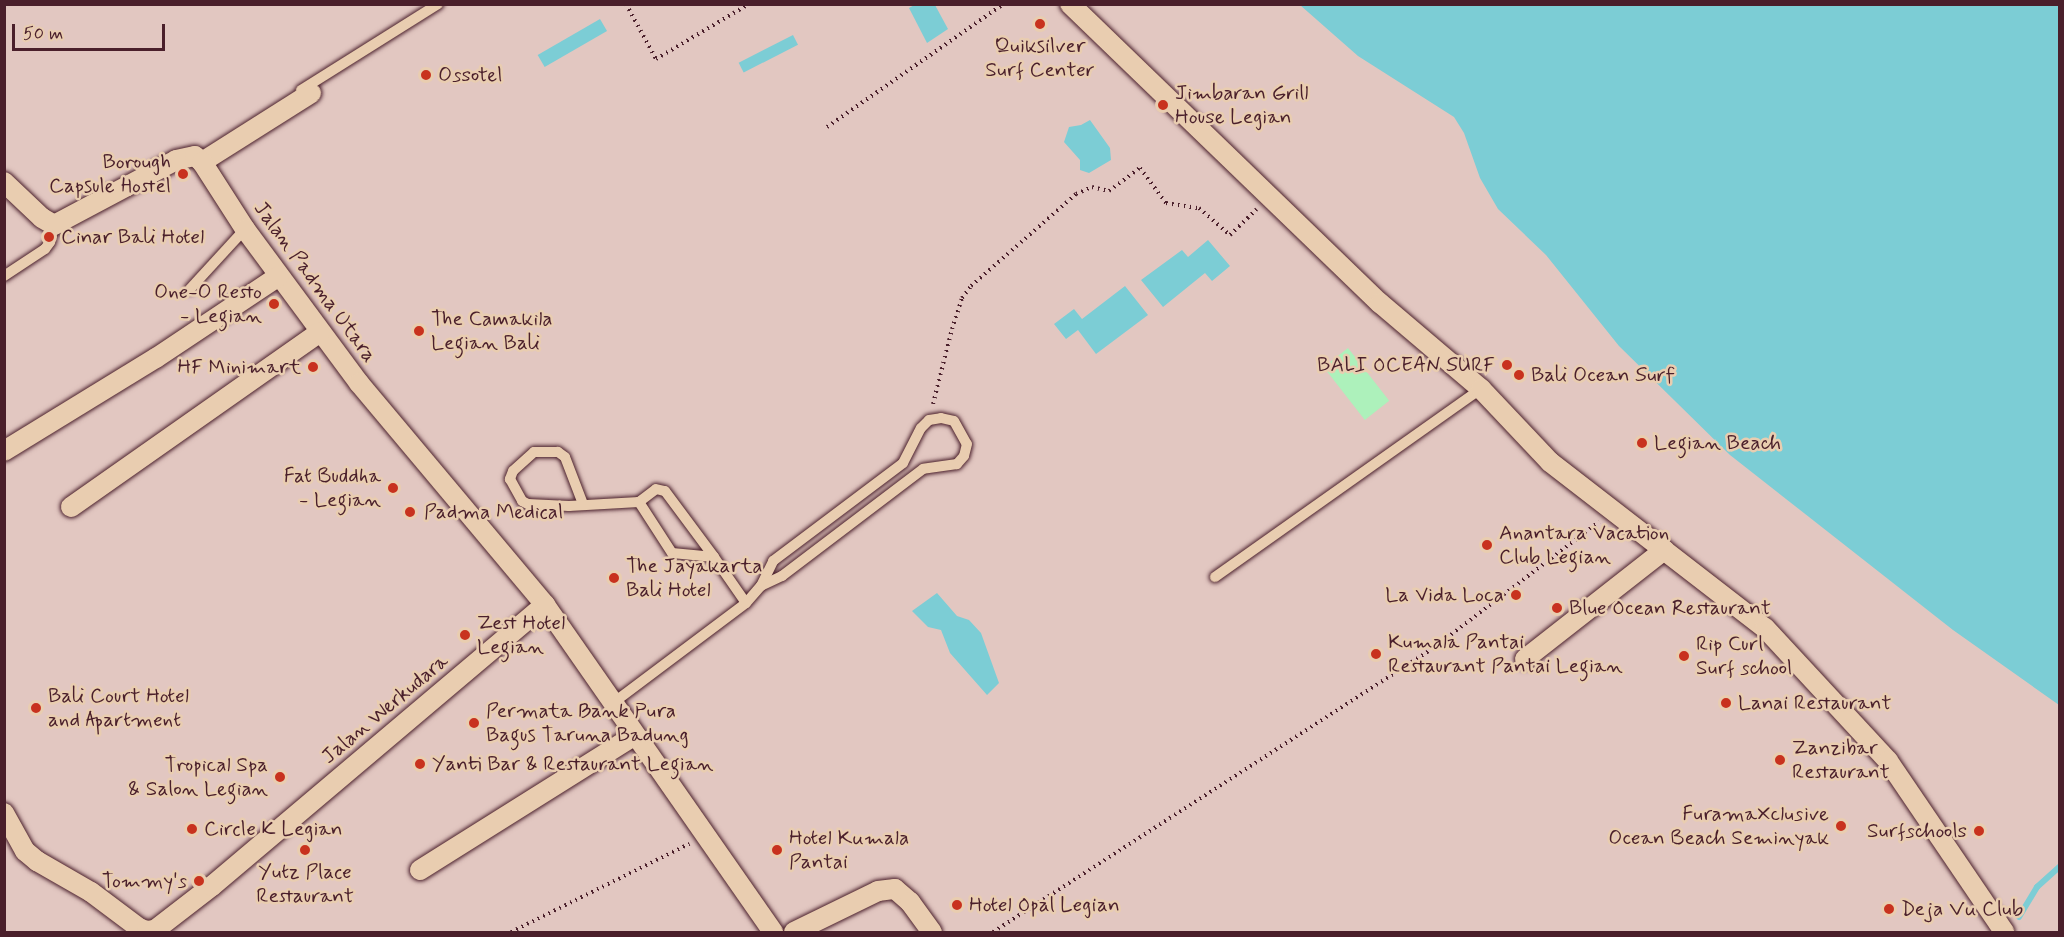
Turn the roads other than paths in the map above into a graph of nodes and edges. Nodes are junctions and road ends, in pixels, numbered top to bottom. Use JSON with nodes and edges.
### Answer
{"nodes":[{"id":1,"x":438,"y":4,"type":"edge"},
{"id":2,"x":1070,"y":4,"type":"edge"},
{"id":3,"x":311,"y":93,"type":"dead end"},
{"id":4,"x":198,"y":159,"type":"junction"},
{"id":5,"x":4,"y":182,"type":"edge"},
{"id":6,"x":54,"y":225,"type":"junction"},
{"id":7,"x":245,"y":229,"type":"junction"},
{"id":8,"x":4,"y":276,"type":"edge"},
{"id":9,"x":279,"y":276,"type":"junction"},
{"id":10,"x":190,"y":289,"type":"dead end"},
{"id":11,"x":320,"y":332,"type":"junction"},
{"id":12,"x":1481,"y":389,"type":"junction"},
{"id":13,"x":4,"y":451,"type":"edge"},
{"id":14,"x":639,"y":502,"type":"junction"},
{"id":15,"x":583,"y":504,"type":"junction"},
{"id":16,"x":71,"y":507,"type":"dead end"},
{"id":17,"x":1664,"y":550,"type":"junction"},
{"id":18,"x":714,"y":557,"type":"junction"},
{"id":19,"x":1215,"y":577,"type":"dead end"},
{"id":20,"x":761,"y":586,"type":"junction"},
{"id":21,"x":746,"y":603,"type":"junction"},
{"id":22,"x":545,"y":605,"type":"junction"},
{"id":23,"x":1526,"y":659,"type":"dead end"},
{"id":24,"x":613,"y":703,"type":"junction"},
{"id":25,"x":635,"y":735,"type":"junction"},
{"id":26,"x":4,"y":813,"type":"edge"},
{"id":27,"x":420,"y":870,"type":"dead end"},
{"id":28,"x":139,"y":930,"type":"edge"},
{"id":29,"x":773,"y":933,"type":"edge"},
{"id":30,"x":794,"y":933,"type":"edge"},
{"id":31,"x":932,"y":933,"type":"edge"},
{"id":32,"x":2004,"y":933,"type":"edge"}],
"edges":[{"from":1,"to":4,"type":"lane"},
{"from":2,"to":12,"type":"street"},
{"from":3,"to":4,"type":"street"},
{"from":4,"to":6,"type":"street"},
{"from":4,"to":7,"type":"street","name":"Jalan Padma Utara"},
{"from":5,"to":6,"type":"street"},
{"from":6,"to":8,"type":"lane"},
{"from":7,"to":9,"type":"street","name":"Jalan Padma Utara"},
{"from":7,"to":10,"type":"lane"},
{"from":9,"to":11,"type":"street","name":"Jalan Padma Utara"},
{"from":9,"to":13,"type":"street"},
{"from":11,"to":16,"type":"street"},
{"from":11,"to":22,"type":"street","name":"Jalan Padma Utara"},
{"from":12,"to":17,"type":"street"},
{"from":12,"to":19,"type":"lane"},
{"from":14,"to":15,"type":"lane"},
{"from":14,"to":18,"type":"lane"},
{"from":14,"to":18,"type":"lane"},
{"from":15,"to":15,"type":"lane"},
{"from":17,"to":23,"type":"street"},
{"from":17,"to":32,"type":"street"},
{"from":18,"to":21,"type":"lane"},
{"from":20,"to":20,"type":"lane"},
{"from":20,"to":21,"type":"lane"},
{"from":21,"to":24,"type":"lane"},
{"from":22,"to":24,"type":"street"},
{"from":22,"to":28,"type":"street","name":"Jalan Werkudara"},
{"from":24,"to":25,"type":"street"},
{"from":25,"to":27,"type":"street"},
{"from":25,"to":29,"type":"street"},
{"from":26,"to":28,"type":"street","name":"Jalan Werkudara"},
{"from":30,"to":31,"type":"street"}]}
